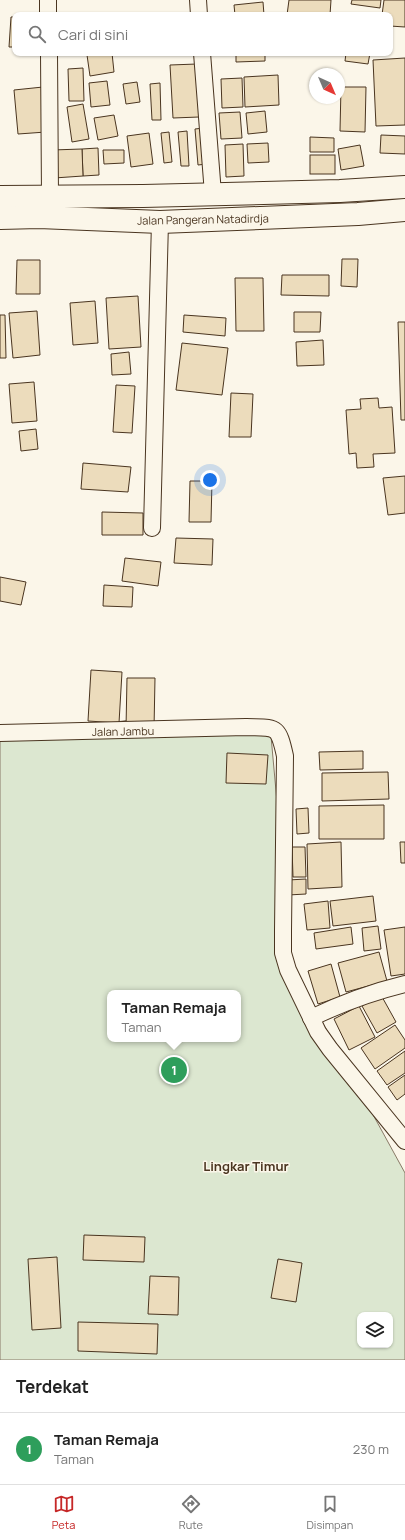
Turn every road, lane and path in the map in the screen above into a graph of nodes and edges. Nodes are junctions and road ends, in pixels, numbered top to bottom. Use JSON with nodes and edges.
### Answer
{"nodes":[{"id":1,"x":48,"y":0,"type":"edge"},
{"id":2,"x":198,"y":0,"type":"edge"},
{"id":3,"x":48,"y":12,"type":"edge"},
{"id":4,"x":199,"y":12,"type":"edge"},
{"id":5,"x":49,"y":56,"type":"edge"},
{"id":6,"x":202,"y":56,"type":"edge"},
{"id":7,"x":405,"y":187,"type":"edge"},
{"id":8,"x":213,"y":194,"type":"junction"},
{"id":9,"x":0,"y":197,"type":"edge"},
{"id":10,"x":50,"y":197,"type":"junction"},
{"id":11,"x":405,"y":210,"type":"edge"},
{"id":12,"x":0,"y":218,"type":"edge"},
{"id":13,"x":214,"y":220,"type":"junction"},
{"id":14,"x":160,"y":222,"type":"junction"},
{"id":15,"x":152,"y":528,"type":"dead end"},
{"id":16,"x":0,"y":733,"type":"edge"},
{"id":17,"x":405,"y":984,"type":"edge"},
{"id":18,"x":310,"y":1018,"type":"junction"},
{"id":19,"x":405,"y":1141,"type":"edge"}],
"edges":[{"from":1,"to":3,"type":"street"},
{"from":2,"to":4,"type":"street"},
{"from":5,"to":10,"type":"street"},
{"from":6,"to":8,"type":"street"},
{"from":7,"to":8,"type":"main road"},
{"from":8,"to":10,"type":"main road"},
{"from":8,"to":13,"type":"main road"},
{"from":9,"to":10,"type":"main road"},
{"from":11,"to":13,"type":"main road","name":"Jalan Pangeran Natadirdja"},
{"from":12,"to":14,"type":"main road","name":"Jalan Pangeran Natadirdja"},
{"from":13,"to":14,"type":"main road","name":"Jalan Pangeran Natadirdja"},
{"from":14,"to":15,"type":"street"},
{"from":16,"to":18,"type":"street","name":"Jalan Jambu"},
{"from":17,"to":18,"type":"street"},
{"from":18,"to":19,"type":"street","name":"Jalan Jambu"}]}
